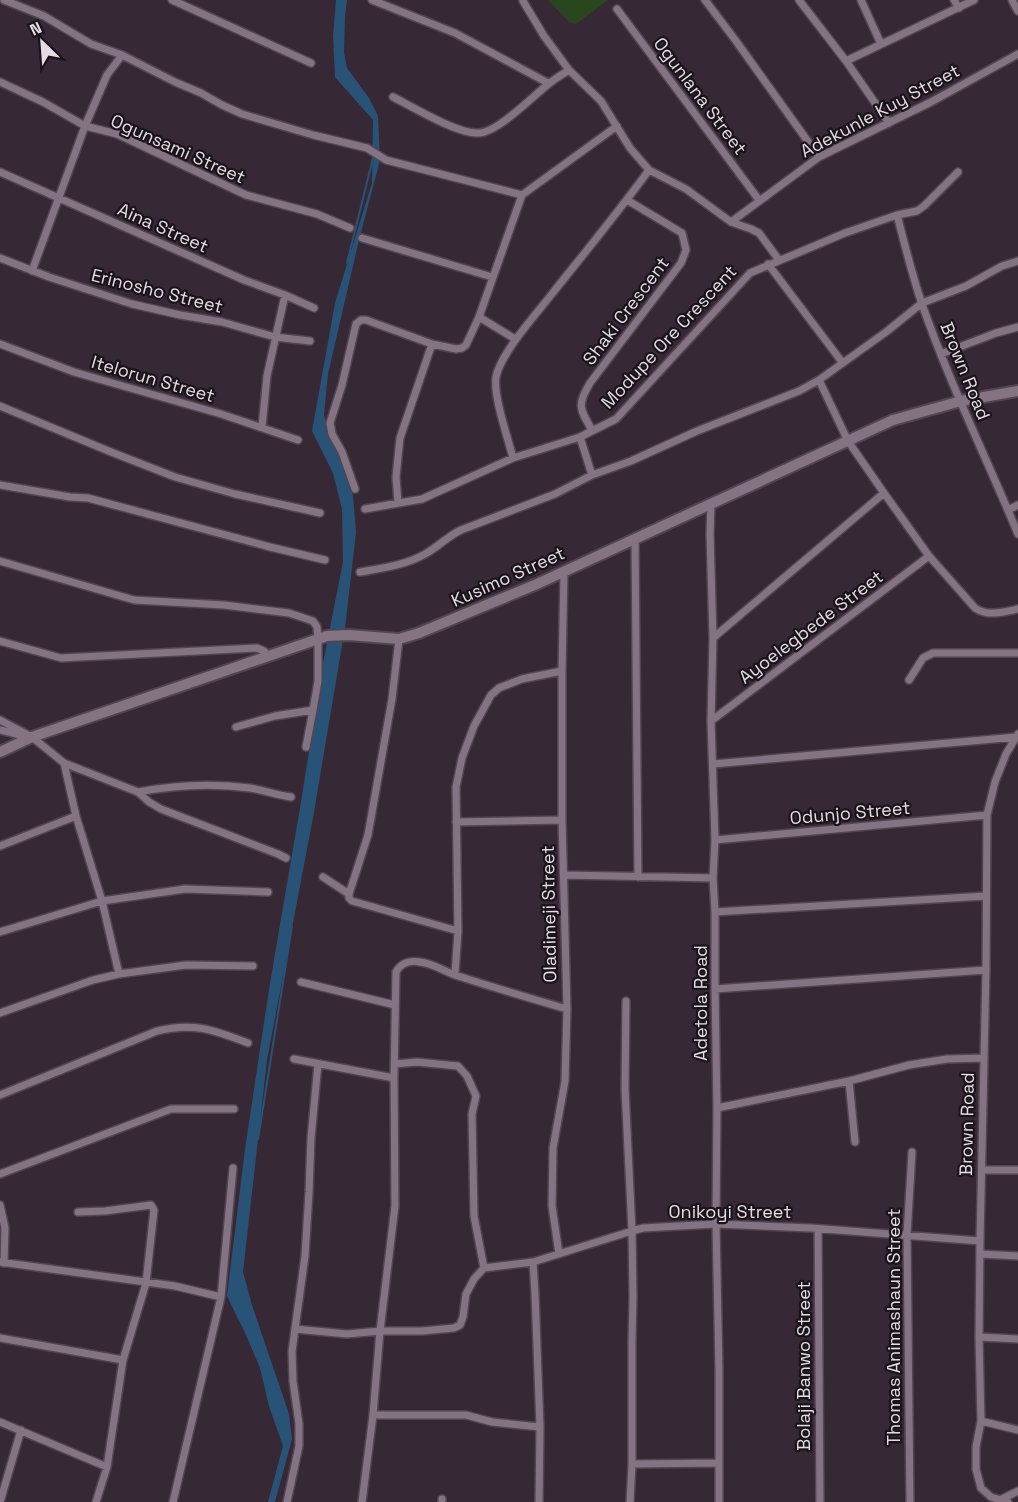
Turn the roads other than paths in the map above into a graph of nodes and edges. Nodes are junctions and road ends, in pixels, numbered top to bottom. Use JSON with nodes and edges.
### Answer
{"nodes":[{"id":1,"x":4,"y":0,"type":"edge"},
{"id":2,"x":172,"y":0,"type":"edge"},
{"id":3,"x":372,"y":0,"type":"edge"},
{"id":4,"x":705,"y":0,"type":"edge"},
{"id":5,"x":799,"y":0,"type":"edge"},
{"id":6,"x":861,"y":0,"type":"edge"},
{"id":7,"x":954,"y":0,"type":"edge"},
{"id":8,"x":974,"y":0,"type":"edge"},
{"id":9,"x":1012,"y":0,"type":"edge"},
{"id":10,"x":523,"y":1,"type":"edge"},
{"id":11,"x":959,"y":8,"type":"junction"},
{"id":12,"x":617,"y":9,"type":"dead end"},
{"id":13,"x":1018,"y":11,"type":"edge"},
{"id":14,"x":881,"y":44,"type":"junction"},
{"id":15,"x":1018,"y":54,"type":"edge"},
{"id":16,"x":122,"y":55,"type":"junction"},
{"id":17,"x":846,"y":61,"type":"junction"},
{"id":18,"x":311,"y":63,"type":"dead end"},
{"id":19,"x":569,"y":70,"type":"junction"},
{"id":20,"x":0,"y":82,"type":"edge"},
{"id":21,"x":548,"y":83,"type":"junction"},
{"id":22,"x":393,"y":97,"type":"dead end"},
{"id":23,"x":889,"y":123,"type":"junction"},
{"id":24,"x":84,"y":126,"type":"junction"},
{"id":25,"x":617,"y":126,"type":"junction"},
{"id":26,"x":819,"y":157,"type":"junction"},
{"id":27,"x":649,"y":170,"type":"junction"},
{"id":28,"x":958,"y":171,"type":"dead end"},
{"id":29,"x":0,"y":172,"type":"edge"},
{"id":30,"x":522,"y":195,"type":"junction"},
{"id":31,"x":58,"y":198,"type":"junction"},
{"id":32,"x":627,"y":200,"type":"junction"},
{"id":33,"x":759,"y":200,"type":"junction"},
{"id":34,"x":897,"y":215,"type":"junction"},
{"id":35,"x":730,"y":222,"type":"junction"},
{"id":36,"x":350,"y":228,"type":"dead end"},
{"id":37,"x":363,"y":238,"type":"dead end"},
{"id":38,"x":0,"y":258,"type":"edge"},
{"id":39,"x":779,"y":260,"type":"junction"},
{"id":40,"x":1018,"y":261,"type":"edge"},
{"id":41,"x":768,"y":264,"type":"junction"},
{"id":42,"x":32,"y":271,"type":"junction"},
{"id":43,"x":492,"y":277,"type":"junction"},
{"id":44,"x":285,"y":295,"type":"junction"},
{"id":45,"x":922,"y":303,"type":"junction"},
{"id":46,"x":314,"y":308,"type":"dead end"},
{"id":47,"x":479,"y":317,"type":"junction"},
{"id":48,"x":1018,"y":327,"type":"edge"},
{"id":49,"x":275,"y":337,"type":"junction"},
{"id":50,"x":516,"y":339,"type":"junction"},
{"id":51,"x":309,"y":341,"type":"dead end"},
{"id":52,"x":0,"y":344,"type":"edge"},
{"id":53,"x":432,"y":344,"type":"junction"},
{"id":54,"x":941,"y":354,"type":"junction"},
{"id":55,"x":842,"y":362,"type":"junction"},
{"id":56,"x":819,"y":380,"type":"junction"},
{"id":57,"x":1018,"y":391,"type":"edge"},
{"id":58,"x":961,"y":401,"type":"junction"},
{"id":59,"x":0,"y":406,"type":"edge"},
{"id":60,"x":262,"y":427,"type":"junction"},
{"id":61,"x":592,"y":430,"type":"junction"},
{"id":62,"x":580,"y":437,"type":"junction"},
{"id":63,"x":297,"y":440,"type":"dead end"},
{"id":64,"x":848,"y":441,"type":"junction"},
{"id":65,"x":513,"y":458,"type":"junction"},
{"id":66,"x":592,"y":475,"type":"junction"},
{"id":67,"x":0,"y":485,"type":"edge"},
{"id":68,"x":355,"y":489,"type":"dead end"},
{"id":69,"x":884,"y":493,"type":"junction"},
{"id":70,"x":711,"y":503,"type":"junction"},
{"id":71,"x":398,"y":504,"type":"junction"},
{"id":72,"x":1018,"y":505,"type":"edge"},
{"id":73,"x":365,"y":509,"type":"dead end"},
{"id":74,"x":1008,"y":510,"type":"junction"},
{"id":75,"x":320,"y":513,"type":"dead end"},
{"id":76,"x":1018,"y":534,"type":"edge"},
{"id":77,"x":635,"y":539,"type":"junction"},
{"id":78,"x":929,"y":556,"type":"junction"},
{"id":79,"x":325,"y":560,"type":"dead end"},
{"id":80,"x":0,"y":561,"type":"edge"},
{"id":81,"x":564,"y":571,"type":"junction"},
{"id":82,"x":360,"y":572,"type":"dead end"},
{"id":83,"x":1018,"y":609,"type":"edge"},
{"id":84,"x":323,"y":638,"type":"junction"},
{"id":85,"x":713,"y":638,"type":"junction"},
{"id":86,"x":399,"y":639,"type":"junction"},
{"id":87,"x":0,"y":641,"type":"edge"},
{"id":88,"x":1018,"y":653,"type":"edge"},
{"id":89,"x":268,"y":656,"type":"junction"},
{"id":90,"x":562,"y":671,"type":"junction"},
{"id":91,"x":909,"y":680,"type":"dead end"},
{"id":92,"x":313,"y":710,"type":"junction"},
{"id":93,"x":0,"y":720,"type":"edge"},
{"id":94,"x":711,"y":721,"type":"junction"},
{"id":95,"x":236,"y":727,"type":"dead end"},
{"id":96,"x":0,"y":730,"type":"edge"},
{"id":97,"x":1017,"y":735,"type":"edge"},
{"id":98,"x":32,"y":737,"type":"junction"},
{"id":99,"x":306,"y":747,"type":"dead end"},
{"id":100,"x":0,"y":752,"type":"edge"},
{"id":101,"x":64,"y":763,"type":"junction"},
{"id":102,"x":713,"y":764,"type":"junction"},
{"id":103,"x":138,"y":792,"type":"junction"},
{"id":104,"x":291,"y":797,"type":"dead end"},
{"id":105,"x":987,"y":815,"type":"junction"},
{"id":106,"x":76,"y":816,"type":"junction"},
{"id":107,"x":562,"y":820,"type":"junction"},
{"id":108,"x":456,"y":822,"type":"junction"},
{"id":109,"x":715,"y":840,"type":"junction"},
{"id":110,"x":0,"y":846,"type":"edge"},
{"id":111,"x":286,"y":858,"type":"dead end"},
{"id":112,"x":564,"y":875,"type":"junction"},
{"id":113,"x":323,"y":877,"type":"dead end"},
{"id":114,"x":638,"y":877,"type":"junction"},
{"id":115,"x":713,"y":878,"type":"junction"},
{"id":116,"x":268,"y":892,"type":"dead end"},
{"id":117,"x":349,"y":894,"type":"junction"},
{"id":118,"x":986,"y":896,"type":"junction"},
{"id":119,"x":102,"y":901,"type":"junction"},
{"id":120,"x":715,"y":912,"type":"junction"},
{"id":121,"x":458,"y":931,"type":"junction"},
{"id":122,"x":0,"y":932,"type":"edge"},
{"id":123,"x":253,"y":966,"type":"dead end"},
{"id":124,"x":986,"y":970,"type":"junction"},
{"id":125,"x":119,"y":974,"type":"junction"},
{"id":126,"x":455,"y":974,"type":"junction"},
{"id":127,"x":301,"y":982,"type":"dead end"},
{"id":128,"x":714,"y":989,"type":"junction"},
{"id":129,"x":626,"y":1001,"type":"dead end"},
{"id":130,"x":395,"y":1005,"type":"junction"},
{"id":131,"x":567,"y":1009,"type":"junction"},
{"id":132,"x":0,"y":1013,"type":"edge"},
{"id":133,"x":248,"y":1043,"type":"dead end"},
{"id":134,"x":983,"y":1058,"type":"junction"},
{"id":135,"x":294,"y":1059,"type":"dead end"},
{"id":136,"x":318,"y":1064,"type":"junction"},
{"id":137,"x":395,"y":1064,"type":"junction"},
{"id":138,"x":394,"y":1078,"type":"junction"},
{"id":139,"x":849,"y":1081,"type":"junction"},
{"id":140,"x":0,"y":1095,"type":"edge"},
{"id":141,"x":717,"y":1108,"type":"junction"},
{"id":142,"x":234,"y":1109,"type":"dead end"},
{"id":143,"x":855,"y":1142,"type":"dead end"},
{"id":144,"x":912,"y":1152,"type":"dead end"},
{"id":145,"x":233,"y":1168,"type":"dead end"},
{"id":146,"x":982,"y":1170,"type":"junction"},
{"id":147,"x":1018,"y":1170,"type":"edge"},
{"id":148,"x":0,"y":1174,"type":"edge"},
{"id":149,"x":0,"y":1205,"type":"edge"},
{"id":150,"x":78,"y":1212,"type":"dead end"},
{"id":151,"x":716,"y":1224,"type":"junction"},
{"id":152,"x":818,"y":1229,"type":"junction"},
{"id":153,"x":632,"y":1231,"type":"junction"},
{"id":154,"x":907,"y":1235,"type":"junction"},
{"id":155,"x":980,"y":1241,"type":"junction"},
{"id":156,"x":559,"y":1254,"type":"junction"},
{"id":157,"x":980,"y":1254,"type":"junction"},
{"id":158,"x":1018,"y":1256,"type":"edge"},
{"id":159,"x":2,"y":1262,"type":"edge"},
{"id":160,"x":533,"y":1262,"type":"junction"},
{"id":161,"x":484,"y":1268,"type":"junction"},
{"id":162,"x":146,"y":1283,"type":"junction"},
{"id":163,"x":221,"y":1297,"type":"junction"},
{"id":164,"x":296,"y":1329,"type":"junction"},
{"id":165,"x":380,"y":1331,"type":"junction"},
{"id":166,"x":979,"y":1336,"type":"junction"},
{"id":167,"x":0,"y":1338,"type":"edge"},
{"id":168,"x":1018,"y":1339,"type":"edge"},
{"id":169,"x":123,"y":1360,"type":"junction"},
{"id":170,"x":373,"y":1415,"type":"junction"},
{"id":171,"x":981,"y":1421,"type":"junction"},
{"id":172,"x":0,"y":1422,"type":"edge"},
{"id":173,"x":540,"y":1427,"type":"junction"},
{"id":174,"x":21,"y":1430,"type":"junction"},
{"id":175,"x":1018,"y":1430,"type":"edge"},
{"id":176,"x":719,"y":1463,"type":"junction"},
{"id":177,"x":632,"y":1464,"type":"junction"},
{"id":178,"x":107,"y":1467,"type":"junction"},
{"id":179,"x":1018,"y":1491,"type":"edge"},
{"id":180,"x":1004,"y":1501,"type":"edge"},
{"id":181,"x":0,"y":1502,"type":"edge"},
{"id":182,"x":96,"y":1502,"type":"edge"},
{"id":183,"x":173,"y":1502,"type":"edge"},
{"id":184,"x":287,"y":1502,"type":"edge"},
{"id":185,"x":362,"y":1502,"type":"edge"},
{"id":186,"x":539,"y":1502,"type":"edge"},
{"id":187,"x":630,"y":1502,"type":"edge"},
{"id":188,"x":719,"y":1502,"type":"edge"},
{"id":189,"x":820,"y":1502,"type":"edge"},
{"id":190,"x":910,"y":1502,"type":"edge"}],
"edges":[{"from":1,"to":16,"type":"street"},
{"from":2,"to":18,"type":"street"},
{"from":3,"to":21,"type":"street"},
{"from":4,"to":26,"type":"street"},
{"from":5,"to":17,"type":"street"},
{"from":6,"to":14,"type":"street"},
{"from":7,"to":11,"type":"street"},
{"from":8,"to":11,"type":"street"},
{"from":9,"to":13,"type":"street"},
{"from":10,"to":19,"type":"street"},
{"from":11,"to":14,"type":"street"},
{"from":12,"to":33,"type":"street","name":"Ogunlana Street"},
{"from":14,"to":17,"type":"street"},
{"from":15,"to":23,"type":"street","name":"Adekunle Kuy Street"},
{"from":16,"to":24,"type":"street"},
{"from":16,"to":30,"type":"street"},
{"from":17,"to":23,"type":"street"},
{"from":19,"to":21,"type":"street"},
{"from":19,"to":25,"type":"street"},
{"from":20,"to":24,"type":"street","name":"Ogunsami Street"},
{"from":21,"to":22,"type":"street"},
{"from":23,"to":26,"type":"street","name":"Adekunle Kuy Street"},
{"from":24,"to":31,"type":"street"},
{"from":24,"to":36,"type":"street","name":"Ogunsami Street"},
{"from":25,"to":27,"type":"street"},
{"from":25,"to":30,"type":"street"},
{"from":26,"to":33,"type":"street","name":"Adekunle Kuy Street"},
{"from":27,"to":32,"type":"street"},
{"from":27,"to":35,"type":"street"},
{"from":28,"to":34,"type":"street","name":"Modupe Ore Crescent"},
{"from":29,"to":31,"type":"street","name":"Aina Street"},
{"from":30,"to":43,"type":"street"},
{"from":31,"to":42,"type":"street"},
{"from":31,"to":44,"type":"street","name":"Aina Street"},
{"from":32,"to":50,"type":"street"},
{"from":32,"to":61,"type":"street","name":"Shaki Crescent"},
{"from":33,"to":35,"type":"street","name":"Adekunle Kuy Street"},
{"from":34,"to":39,"type":"street","name":"Modupe Ore Crescent"},
{"from":34,"to":45,"type":"street","name":"Brown Road"},
{"from":35,"to":39,"type":"street"},
{"from":37,"to":43,"type":"street"},
{"from":38,"to":42,"type":"street","name":"Erinosho Street"},
{"from":39,"to":41,"type":"street","name":"Modupe Ore Crescent"},
{"from":40,"to":45,"type":"street"},
{"from":41,"to":55,"type":"street"},
{"from":41,"to":61,"type":"street","name":"Modupe Ore Crescent"},
{"from":42,"to":49,"type":"street","name":"Erinosho Street"},
{"from":43,"to":47,"type":"street"},
{"from":44,"to":46,"type":"street","name":"Aina Street"},
{"from":44,"to":49,"type":"street"},
{"from":45,"to":54,"type":"street","name":"Brown Road"},
{"from":45,"to":55,"type":"street"},
{"from":47,"to":50,"type":"street"},
{"from":47,"to":53,"type":"street"},
{"from":48,"to":54,"type":"street"},
{"from":49,"to":51,"type":"street","name":"Erinosho Street"},
{"from":49,"to":60,"type":"street"},
{"from":50,"to":65,"type":"street"},
{"from":52,"to":60,"type":"street","name":"Itelorun Street"},
{"from":53,"to":68,"type":"street"},
{"from":53,"to":71,"type":"street"},
{"from":54,"to":58,"type":"street","name":"Brown Road"},
{"from":55,"to":56,"type":"street"},
{"from":56,"to":64,"type":"street"},
{"from":56,"to":66,"type":"street"},
{"from":57,"to":58,"type":"street","name":"Kusimo Street"},
{"from":58,"to":64,"type":"street","name":"Kusimo Street"},
{"from":58,"to":74,"type":"street","name":"Brown Road"},
{"from":59,"to":75,"type":"street"},
{"from":60,"to":63,"type":"street","name":"Itelorun Street"},
{"from":61,"to":62,"type":"street","name":"Modupe Ore Crescent"},
{"from":62,"to":65,"type":"street","name":"Modupe Ore Crescent"},
{"from":62,"to":66,"type":"street"},
{"from":64,"to":69,"type":"street"},
{"from":64,"to":70,"type":"street","name":"Kusimo Street"},
{"from":65,"to":71,"type":"street","name":"Modupe Ore Crescent"},
{"from":66,"to":82,"type":"street"},
{"from":67,"to":79,"type":"street"},
{"from":69,"to":78,"type":"street"},
{"from":69,"to":85,"type":"street"},
{"from":70,"to":77,"type":"street","name":"Kusimo Street"},
{"from":70,"to":85,"type":"street","name":"Adetola Road"},
{"from":71,"to":73,"type":"street","name":"Modupe Ore Crescent"},
{"from":72,"to":74,"type":"street"},
{"from":74,"to":76,"type":"street","name":"Brown Road"},
{"from":77,"to":81,"type":"street","name":"Kusimo Street"},
{"from":77,"to":114,"type":"street"},
{"from":78,"to":83,"type":"street"},
{"from":78,"to":94,"type":"street","name":"Ayoelegbede Street"},
{"from":80,"to":84,"type":"street"},
{"from":81,"to":86,"type":"street","name":"Kusimo Street"},
{"from":81,"to":90,"type":"street","name":"Oladimeji Street"},
{"from":84,"to":86,"type":"street","name":"Kusimo Street"},
{"from":84,"to":89,"type":"street","name":"Kusimo Street"},
{"from":84,"to":92,"type":"street"},
{"from":85,"to":94,"type":"street","name":"Adetola Road"},
{"from":86,"to":117,"type":"street"},
{"from":87,"to":89,"type":"street"},
{"from":88,"to":91,"type":"street"},
{"from":89,"to":98,"type":"street","name":"Kusimo Street"},
{"from":90,"to":107,"type":"street","name":"Oladimeji Street"},
{"from":90,"to":108,"type":"street"},
{"from":92,"to":95,"type":"street"},
{"from":92,"to":99,"type":"street"},
{"from":93,"to":98,"type":"street"},
{"from":94,"to":102,"type":"street","name":"Adetola Road"},
{"from":96,"to":98,"type":"street"},
{"from":97,"to":102,"type":"street"},
{"from":97,"to":105,"type":"street","name":"Brown Road"},
{"from":98,"to":100,"type":"street","name":"Kusimo Street"},
{"from":98,"to":101,"type":"street"},
{"from":101,"to":103,"type":"street"},
{"from":101,"to":106,"type":"street"},
{"from":102,"to":109,"type":"street","name":"Adetola Road"},
{"from":103,"to":104,"type":"street"},
{"from":103,"to":111,"type":"street"},
{"from":105,"to":109,"type":"street","name":"Odunjo Street"},
{"from":105,"to":118,"type":"street","name":"Brown Road"},
{"from":106,"to":110,"type":"street"},
{"from":106,"to":119,"type":"street"},
{"from":107,"to":108,"type":"street"},
{"from":107,"to":112,"type":"street","name":"Oladimeji Street"},
{"from":108,"to":121,"type":"street"},
{"from":109,"to":115,"type":"street","name":"Adetola Road"},
{"from":112,"to":114,"type":"street"},
{"from":112,"to":131,"type":"street","name":"Oladimeji Street"},
{"from":113,"to":117,"type":"street"},
{"from":114,"to":115,"type":"street"},
{"from":115,"to":120,"type":"street","name":"Adetola Road"},
{"from":116,"to":119,"type":"street"},
{"from":117,"to":121,"type":"street"},
{"from":118,"to":120,"type":"street"},
{"from":118,"to":124,"type":"street","name":"Brown Road"},
{"from":119,"to":122,"type":"street"},
{"from":119,"to":125,"type":"street"},
{"from":120,"to":128,"type":"street","name":"Adetola Road"},
{"from":121,"to":126,"type":"street"},
{"from":123,"to":125,"type":"street"},
{"from":124,"to":128,"type":"street"},
{"from":124,"to":134,"type":"street","name":"Brown Road"},
{"from":125,"to":132,"type":"street"},
{"from":126,"to":130,"type":"street"},
{"from":126,"to":131,"type":"street"},
{"from":127,"to":130,"type":"street"},
{"from":128,"to":141,"type":"street","name":"Adetola Road"},
{"from":129,"to":153,"type":"street"},
{"from":130,"to":137,"type":"street"},
{"from":131,"to":156,"type":"street","name":"Oladimeji Street"},
{"from":133,"to":140,"type":"street"},
{"from":134,"to":139,"type":"street"},
{"from":134,"to":146,"type":"street","name":"Brown Road"},
{"from":135,"to":136,"type":"street"},
{"from":136,"to":138,"type":"street"},
{"from":136,"to":164,"type":"street"},
{"from":137,"to":138,"type":"street"},
{"from":137,"to":161,"type":"street"},
{"from":138,"to":165,"type":"street"},
{"from":139,"to":141,"type":"street"},
{"from":139,"to":143,"type":"street"},
{"from":141,"to":151,"type":"street","name":"Adetola Road"},
{"from":142,"to":148,"type":"street"},
{"from":144,"to":154,"type":"street","name":"Thomas Animashaun Street"},
{"from":145,"to":163,"type":"street"},
{"from":146,"to":147,"type":"street"},
{"from":146,"to":155,"type":"street","name":"Brown Road"},
{"from":149,"to":159,"type":"street"},
{"from":150,"to":162,"type":"street"},
{"from":151,"to":152,"type":"street","name":"Onikoyi Street"},
{"from":151,"to":153,"type":"street","name":"Onikoyi Street"},
{"from":151,"to":176,"type":"street","name":"Adetola Road"},
{"from":152,"to":154,"type":"street","name":"Onikoyi Street"},
{"from":152,"to":189,"type":"street","name":"Bolaji Banwo Street"},
{"from":153,"to":156,"type":"street","name":"Onikoyi Street"},
{"from":153,"to":177,"type":"street"},
{"from":154,"to":155,"type":"street","name":"Onikoyi Street"},
{"from":154,"to":190,"type":"street","name":"Thomas Animashaun Street"},
{"from":155,"to":157,"type":"street","name":"Brown Road"},
{"from":156,"to":160,"type":"street","name":"Onikoyi Street"},
{"from":157,"to":158,"type":"street"},
{"from":157,"to":166,"type":"street","name":"Brown Road"},
{"from":159,"to":162,"type":"street"},
{"from":160,"to":161,"type":"street","name":"Onikoyi Street"},
{"from":160,"to":173,"type":"street"},
{"from":161,"to":165,"type":"street"},
{"from":162,"to":163,"type":"street"},
{"from":162,"to":169,"type":"street"},
{"from":163,"to":183,"type":"street"},
{"from":164,"to":165,"type":"street"},
{"from":164,"to":184,"type":"street"},
{"from":165,"to":170,"type":"street"},
{"from":166,"to":168,"type":"street"},
{"from":166,"to":171,"type":"street","name":"Brown Road"},
{"from":167,"to":169,"type":"street"},
{"from":169,"to":178,"type":"street"},
{"from":170,"to":173,"type":"street"},
{"from":170,"to":185,"type":"street"},
{"from":171,"to":175,"type":"street"},
{"from":171,"to":180,"type":"street","name":"Brown Road"},
{"from":172,"to":174,"type":"street"},
{"from":173,"to":186,"type":"street"},
{"from":174,"to":178,"type":"street"},
{"from":174,"to":181,"type":"street"},
{"from":176,"to":177,"type":"street"},
{"from":176,"to":188,"type":"street","name":"Adetola Road"},
{"from":177,"to":187,"type":"street"},
{"from":178,"to":182,"type":"street"},
{"from":179,"to":180,"type":"street"}]}
